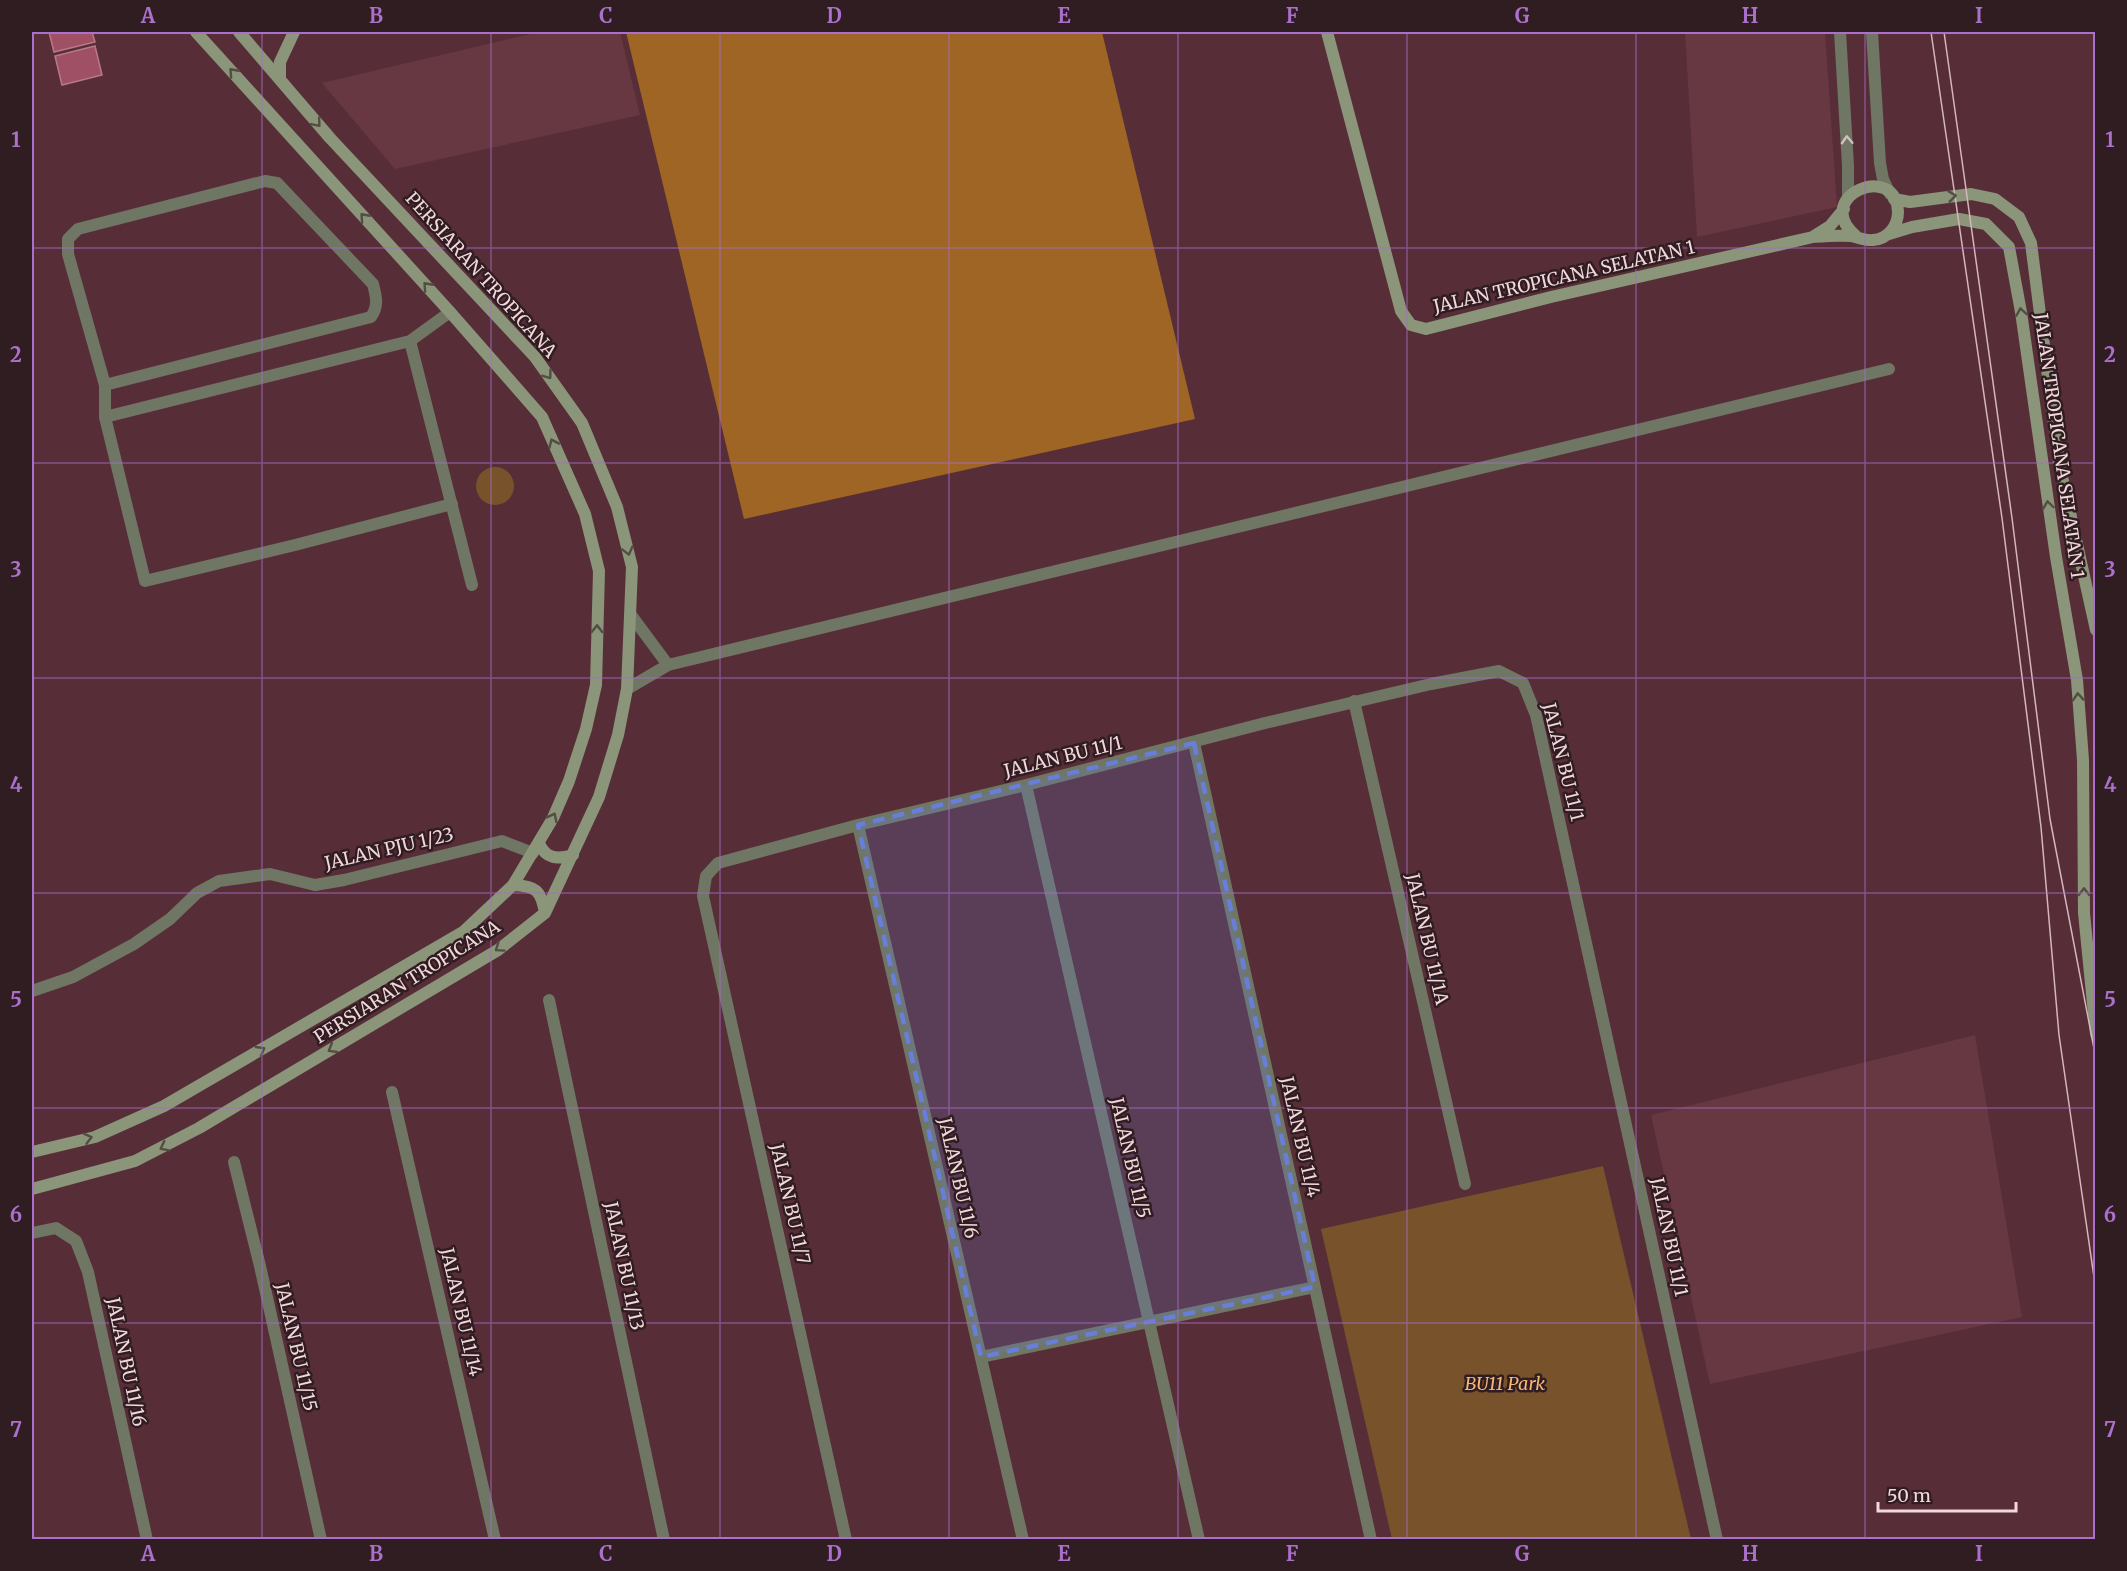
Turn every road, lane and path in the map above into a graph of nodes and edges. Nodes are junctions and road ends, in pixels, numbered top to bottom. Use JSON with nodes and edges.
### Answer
{"nodes":[{"id":1,"x":196,"y":32,"type":"edge"},
{"id":2,"x":239,"y":32,"type":"edge"},
{"id":3,"x":294,"y":32,"type":"edge"},
{"id":4,"x":1327,"y":32,"type":"edge"},
{"id":5,"x":1840,"y":32,"type":"edge"},
{"id":6,"x":1872,"y":32,"type":"edge"},
{"id":7,"x":280,"y":78,"type":"junction"},
{"id":8,"x":1892,"y":197,"type":"junction"},
{"id":9,"x":1846,"y":203,"type":"junction"},
{"id":10,"x":1889,"y":234,"type":"junction"},
{"id":11,"x":1856,"y":236,"type":"junction"},
{"id":12,"x":1814,"y":237,"type":"junction"},
{"id":13,"x":450,"y":312,"type":"junction"},
{"id":14,"x":410,"y":341,"type":"junction"},
{"id":15,"x":1889,"y":369,"type":"dead end"},
{"id":16,"x":105,"y":385,"type":"junction"},
{"id":17,"x":105,"y":417,"type":"junction"},
{"id":18,"x":452,"y":504,"type":"junction"},
{"id":19,"x":472,"y":585,"type":"dead end"},
{"id":20,"x":631,"y":615,"type":"junction"},
{"id":21,"x":2096,"y":630,"type":"edge"},
{"id":22,"x":668,"y":665,"type":"junction"},
{"id":23,"x":627,"y":689,"type":"junction"},
{"id":24,"x":1354,"y":701,"type":"junction"},
{"id":25,"x":1194,"y":742,"type":"junction"},
{"id":26,"x":1026,"y":785,"type":"junction"},
{"id":27,"x":858,"y":825,"type":"junction"},
{"id":28,"x":536,"y":848,"type":"junction"},
{"id":29,"x":573,"y":855,"type":"junction"},
{"id":30,"x":706,"y":876,"type":"joint"},
{"id":31,"x":513,"y":885,"type":"junction"},
{"id":32,"x":545,"y":913,"type":"junction"},
{"id":33,"x":32,"y":990,"type":"edge"},
{"id":34,"x":549,"y":1000,"type":"dead end"},
{"id":35,"x":2096,"y":1034,"type":"edge"},
{"id":36,"x":392,"y":1092,"type":"dead end"},
{"id":37,"x":32,"y":1152,"type":"edge"},
{"id":38,"x":234,"y":1162,"type":"dead end"},
{"id":39,"x":1466,"y":1184,"type":"dead end"},
{"id":40,"x":32,"y":1189,"type":"edge"},
{"id":41,"x":32,"y":1233,"type":"edge"},
{"id":42,"x":1315,"y":1287,"type":"junction"},
{"id":43,"x":1149,"y":1322,"type":"junction"},
{"id":44,"x":981,"y":1357,"type":"junction"},
{"id":45,"x":147,"y":1539,"type":"edge"},
{"id":46,"x":321,"y":1539,"type":"edge"},
{"id":47,"x":495,"y":1539,"type":"edge"},
{"id":48,"x":664,"y":1539,"type":"edge"},
{"id":49,"x":846,"y":1539,"type":"edge"},
{"id":50,"x":1023,"y":1539,"type":"edge"},
{"id":51,"x":1199,"y":1539,"type":"edge"},
{"id":52,"x":1371,"y":1539,"type":"edge"},
{"id":53,"x":1717,"y":1539,"type":"edge"}],
"edges":[{"from":13,"to":1,"type":"main road","name":"PERSIARAN TROPICANA","one_way":true},
{"from":2,"to":7,"type":"main road","name":"PERSIARAN TROPICANA"},
{"from":3,"to":7,"type":"main road"},
{"from":4,"to":12,"type":"main road","name":"JALAN TROPICANA SELATAN 1"},
{"from":9,"to":5,"type":"street","one_way":true},
{"from":6,"to":8,"type":"street"},
{"from":7,"to":20,"type":"main road","name":"PERSIARAN TROPICANA","one_way":true},
{"from":8,"to":9,"type":"main road"},
{"from":8,"to":10,"type":"main road"},
{"from":8,"to":21,"type":"main road","name":"JALAN TROPICANA SELATAN 1","one_way":true},
{"from":9,"to":11,"type":"main road"},
{"from":9,"to":12,"type":"main road"},
{"from":10,"to":11,"type":"main road"},
{"from":35,"to":10,"type":"main road","name":"JALAN TROPICANA SELATAN 1","one_way":true},
{"from":11,"to":12,"type":"main road","name":"JALAN TROPICANA SELATAN 1"},
{"from":13,"to":14,"type":"street"},
{"from":28,"to":13,"type":"main road","name":"PERSIARAN TROPICANA","one_way":true},
{"from":14,"to":17,"type":"street"},
{"from":14,"to":18,"type":"street"},
{"from":15,"to":22,"type":"street"},
{"from":16,"to":16,"type":"street"},
{"from":16,"to":17,"type":"street"},
{"from":17,"to":18,"type":"street"},
{"from":18,"to":19,"type":"street"},
{"from":20,"to":22,"type":"street"},
{"from":20,"to":23,"type":"main road","name":"PERSIARAN TROPICANA"},
{"from":22,"to":23,"type":"street"},
{"from":23,"to":29,"type":"main road","name":"PERSIARAN TROPICANA"},
{"from":24,"to":25,"type":"street","name":"JALAN BU 11/1"},
{"from":24,"to":39,"type":"street","name":"JALAN BU 11/1A"},
{"from":24,"to":53,"type":"street","name":"JALAN BU 11/1"},
{"from":25,"to":26,"type":"street","name":"JALAN BU 11/1"},
{"from":25,"to":42,"type":"street","name":"JALAN BU 11/4"},
{"from":26,"to":27,"type":"street","name":"JALAN BU 11/1"},
{"from":26,"to":43,"type":"street","name":"JALAN BU 11/5"},
{"from":27,"to":30,"type":"street","name":"JALAN BU 11/1"},
{"from":27,"to":44,"type":"street","name":"JALAN BU 11/6"},
{"from":28,"to":29,"type":"main road"},
{"from":28,"to":31,"type":"main road","name":"PERSIARAN TROPICANA"},
{"from":28,"to":33,"type":"street","name":"JALAN PJU 1/23"},
{"from":29,"to":32,"type":"main road","name":"PERSIARAN TROPICANA"},
{"from":30,"to":49,"type":"street","name":"JALAN BU 11/7"},
{"from":31,"to":32,"type":"main road"},
{"from":37,"to":31,"type":"main road","name":"PERSIARAN TROPICANA","one_way":true},
{"from":32,"to":40,"type":"main road","name":"PERSIARAN TROPICANA","one_way":true},
{"from":34,"to":48,"type":"street","name":"JALAN BU 11/13"},
{"from":36,"to":47,"type":"street","name":"JALAN BU 11/14"},
{"from":38,"to":46,"type":"street","name":"JALAN BU 11/15"},
{"from":41,"to":45,"type":"street","name":"JALAN BU 11/16"},
{"from":42,"to":43,"type":"street"},
{"from":42,"to":52,"type":"street","name":"JALAN BU 11/4"},
{"from":43,"to":44,"type":"street"},
{"from":43,"to":51,"type":"street","name":"JALAN BU 11/5"},
{"from":44,"to":50,"type":"street","name":"JALAN BU 11/6"}]}
